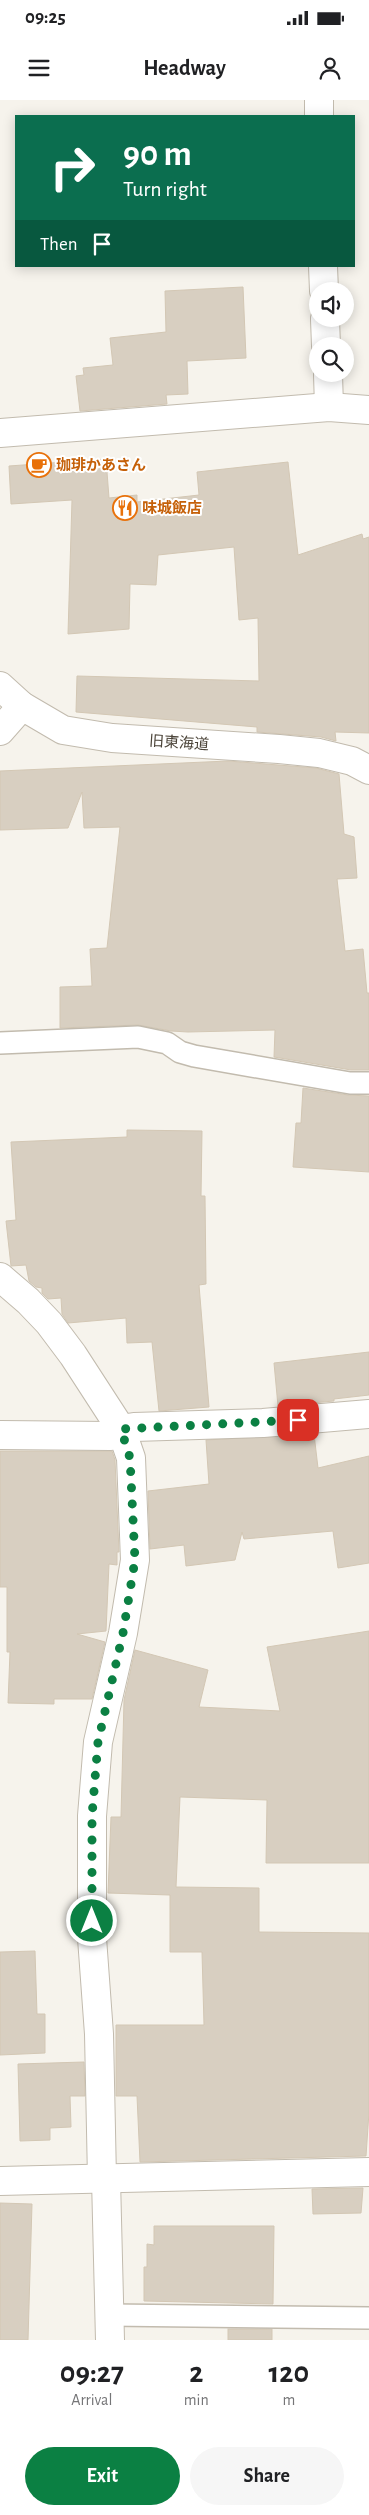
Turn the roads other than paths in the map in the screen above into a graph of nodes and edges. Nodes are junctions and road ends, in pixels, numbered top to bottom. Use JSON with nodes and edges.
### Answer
{"nodes":[{"id":1,"x":319,"y":100,"type":"edge"},
{"id":2,"x":319,"y":115,"type":"edge"},
{"id":3,"x":323,"y":267,"type":"edge"},
{"id":4,"x":324,"y":282,"type":"edge"},
{"id":5,"x":328,"y":382,"type":"edge"},
{"id":6,"x":329,"y":407,"type":"junction"},
{"id":7,"x":369,"y":410,"type":"edge"},
{"id":8,"x":0,"y":433,"type":"edge"},
{"id":9,"x":0,"y":686,"type":"edge"},
{"id":10,"x":22,"y":706,"type":"junction"},
{"id":11,"x":0,"y":731,"type":"edge"},
{"id":12,"x":369,"y":770,"type":"edge"},
{"id":13,"x":0,"y":1043,"type":"edge"},
{"id":14,"x":369,"y":1083,"type":"edge"},
{"id":15,"x":0,"y":1277,"type":"edge"},
{"id":16,"x":369,"y":1414,"type":"edge"},
{"id":17,"x":121,"y":1429,"type":"junction"},
{"id":18,"x":0,"y":1435,"type":"edge"},
{"id":19,"x":369,"y":2172,"type":"edge"},
{"id":20,"x":104,"y":2179,"type":"junction"},
{"id":21,"x":0,"y":2181,"type":"edge"},
{"id":22,"x":369,"y":2318,"type":"edge"},
{"id":23,"x":110,"y":2328,"type":"edge"}],
"edges":[{"from":1,"to":2,"type":"street"},
{"from":3,"to":4,"type":"street"},
{"from":5,"to":6,"type":"street"},
{"from":6,"to":7,"type":"street"},
{"from":6,"to":8,"type":"street"},
{"from":9,"to":10,"type":"street","name":"旧東海道"},
{"from":10,"to":11,"type":"street"},
{"from":10,"to":12,"type":"street","name":"旧東海道"},
{"from":13,"to":14,"type":"lane"},
{"from":15,"to":17,"type":"street"},
{"from":16,"to":17,"type":"street"},
{"from":17,"to":18,"type":"street"},
{"from":17,"to":20,"type":"street"},
{"from":19,"to":20,"type":"street"},
{"from":20,"to":21,"type":"street"},
{"from":20,"to":23,"type":"street"},
{"from":22,"to":23,"type":"lane"}]}
